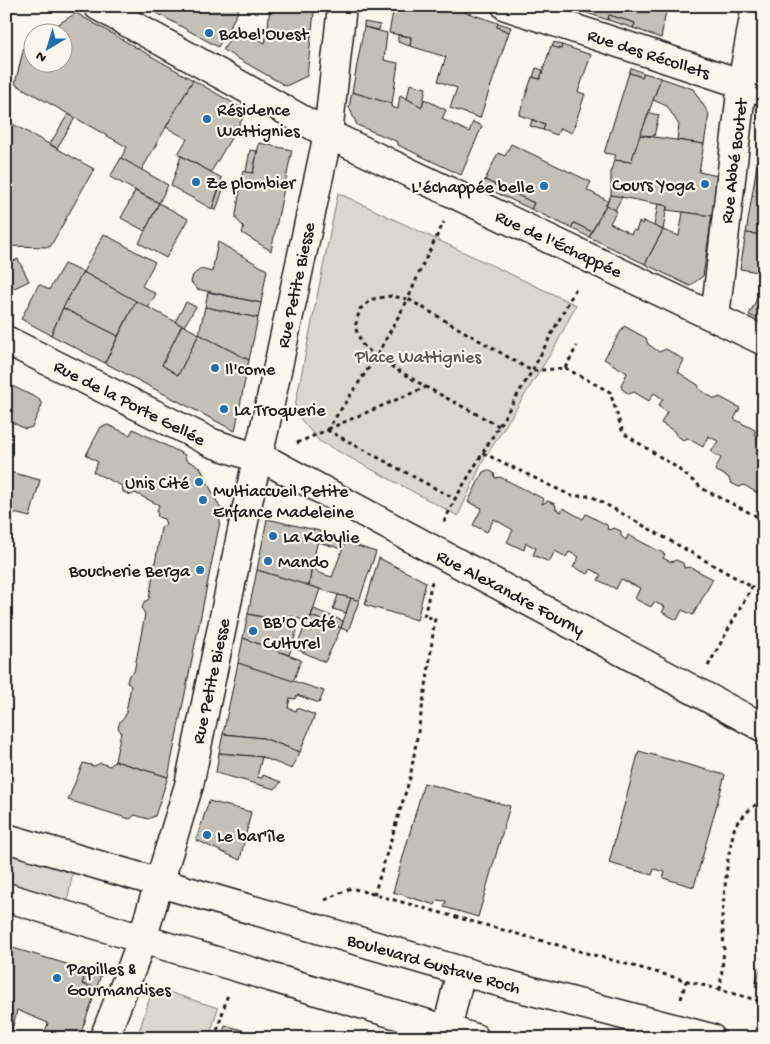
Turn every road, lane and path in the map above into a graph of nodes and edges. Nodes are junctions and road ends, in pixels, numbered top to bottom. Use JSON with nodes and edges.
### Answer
{"nodes":[{"id":1,"x":98,"y":6,"type":"edge"},
{"id":2,"x":342,"y":6,"type":"edge"},
{"id":3,"x":506,"y":6,"type":"edge"},
{"id":4,"x":756,"y":6,"type":"edge"},
{"id":5,"x":753,"y":88,"type":"edge"},
{"id":6,"x":328,"y":134,"type":"junction"},
{"id":7,"x":457,"y":195,"type":"junction"},
{"id":8,"x":592,"y":259,"type":"junction"},
{"id":9,"x":408,"y":299,"type":"junction"},
{"id":10,"x":715,"y":317,"type":"junction"},
{"id":11,"x":6,"y":340,"type":"edge"},
{"id":12,"x":764,"y":341,"type":"edge"},
{"id":13,"x":577,"y":346,"type":"dead end"},
{"id":14,"x":376,"y":357,"type":"junction"},
{"id":15,"x":565,"y":368,"type":"junction"},
{"id":16,"x":532,"y":371,"type":"junction"},
{"id":17,"x":426,"y":387,"type":"junction"},
{"id":18,"x":499,"y":426,"type":"junction"},
{"id":19,"x":327,"y":430,"type":"junction"},
{"id":20,"x":483,"y":453,"type":"junction"},
{"id":21,"x":256,"y":459,"type":"junction"},
{"id":22,"x":455,"y":499,"type":"junction"},
{"id":23,"x":764,"y":520,"type":"edge"},
{"id":24,"x":430,"y":549,"type":"junction"},
{"id":25,"x":433,"y":576,"type":"dead end"},
{"id":26,"x":764,"y":579,"type":"edge"},
{"id":27,"x":752,"y":587,"type":"junction"},
{"id":28,"x":694,"y":690,"type":"junction"},
{"id":29,"x":764,"y":728,"type":"edge"},
{"id":30,"x":764,"y":800,"type":"edge"},
{"id":31,"x":6,"y":838,"type":"edge"},
{"id":32,"x":159,"y":883,"type":"junction"},
{"id":33,"x":374,"y":895,"type":"junction"},
{"id":34,"x":6,"y":897,"type":"edge"},
{"id":35,"x":324,"y":900,"type":"dead end"},
{"id":36,"x":142,"y":939,"type":"junction"},
{"id":37,"x":237,"y":967,"type":"junction"},
{"id":38,"x":461,"y":971,"type":"junction"},
{"id":39,"x":720,"y":990,"type":"junction"},
{"id":40,"x":764,"y":1002,"type":"edge"},
{"id":41,"x":447,"y":1029,"type":"junction"},
{"id":42,"x":104,"y":1038,"type":"edge"},
{"id":43,"x":215,"y":1038,"type":"edge"},
{"id":44,"x":475,"y":1038,"type":"edge"},
{"id":45,"x":711,"y":1038,"type":"edge"}],
"edges":[{"from":1,"to":6,"type":"street","name":"Rue de l'Échappée"},
{"from":2,"to":6,"type":"street","name":"Rue Petite Biesse"},
{"from":3,"to":5,"type":"street","name":"Rue des Récollets"},
{"from":4,"to":5,"type":"street","name":"Rue Abbé Boutet"},
{"from":5,"to":10,"type":"street","name":"Rue Abbé Boutet"},
{"from":6,"to":7,"type":"street","name":"Rue de l'Échappée"},
{"from":6,"to":21,"type":"street","name":"Rue Petite Biesse"},
{"from":7,"to":8,"type":"street","name":"Rue de l'Échappée"},
{"from":7,"to":9,"type":"path"},
{"from":8,"to":10,"type":"street","name":"Rue de l'Échappée"},
{"from":8,"to":16,"type":"path"},
{"from":9,"to":14,"type":"path"},
{"from":9,"to":14,"type":"path"},
{"from":9,"to":16,"type":"path"},
{"from":10,"to":12,"type":"street","name":"Rue de l'Échappée"},
{"from":11,"to":21,"type":"street","name":"Rue de la Porte Gellée"},
{"from":13,"to":15,"type":"path"},
{"from":14,"to":17,"type":"path"},
{"from":14,"to":19,"type":"path"},
{"from":15,"to":16,"type":"path"},
{"from":15,"to":23,"type":"path"},
{"from":16,"to":18,"type":"path"},
{"from":17,"to":18,"type":"path"},
{"from":17,"to":19,"type":"path"},
{"from":18,"to":20,"type":"path"},
{"from":19,"to":21,"type":"path"},
{"from":19,"to":22,"type":"path"},
{"from":20,"to":22,"type":"path"},
{"from":20,"to":27,"type":"path"},
{"from":21,"to":24,"type":"street","name":"Rue Alexandre Fourny"},
{"from":21,"to":32,"type":"street","name":"Rue Petite Biesse"},
{"from":22,"to":24,"type":"path"},
{"from":24,"to":28,"type":"street","name":"Rue Alexandre Fourny"},
{"from":25,"to":33,"type":"path"},
{"from":26,"to":27,"type":"path"},
{"from":27,"to":28,"type":"path"},
{"from":28,"to":29,"type":"street","name":"Rue Alexandre Fourny"},
{"from":30,"to":39,"type":"path"},
{"from":31,"to":32,"type":"street","name":"Boulevard Gustave Roch"},
{"from":32,"to":36,"type":"street"},
{"from":32,"to":38,"type":"street","name":"Boulevard Gustave Roch"},
{"from":33,"to":35,"type":"path"},
{"from":33,"to":39,"type":"path"},
{"from":34,"to":36,"type":"street"},
{"from":36,"to":37,"type":"street"},
{"from":36,"to":42,"type":"street"},
{"from":37,"to":41,"type":"street"},
{"from":37,"to":43,"type":"path"},
{"from":38,"to":41,"type":"street"},
{"from":38,"to":45,"type":"street","name":"Boulevard Gustave Roch"},
{"from":39,"to":40,"type":"path"},
{"from":41,"to":44,"type":"street"}]}
